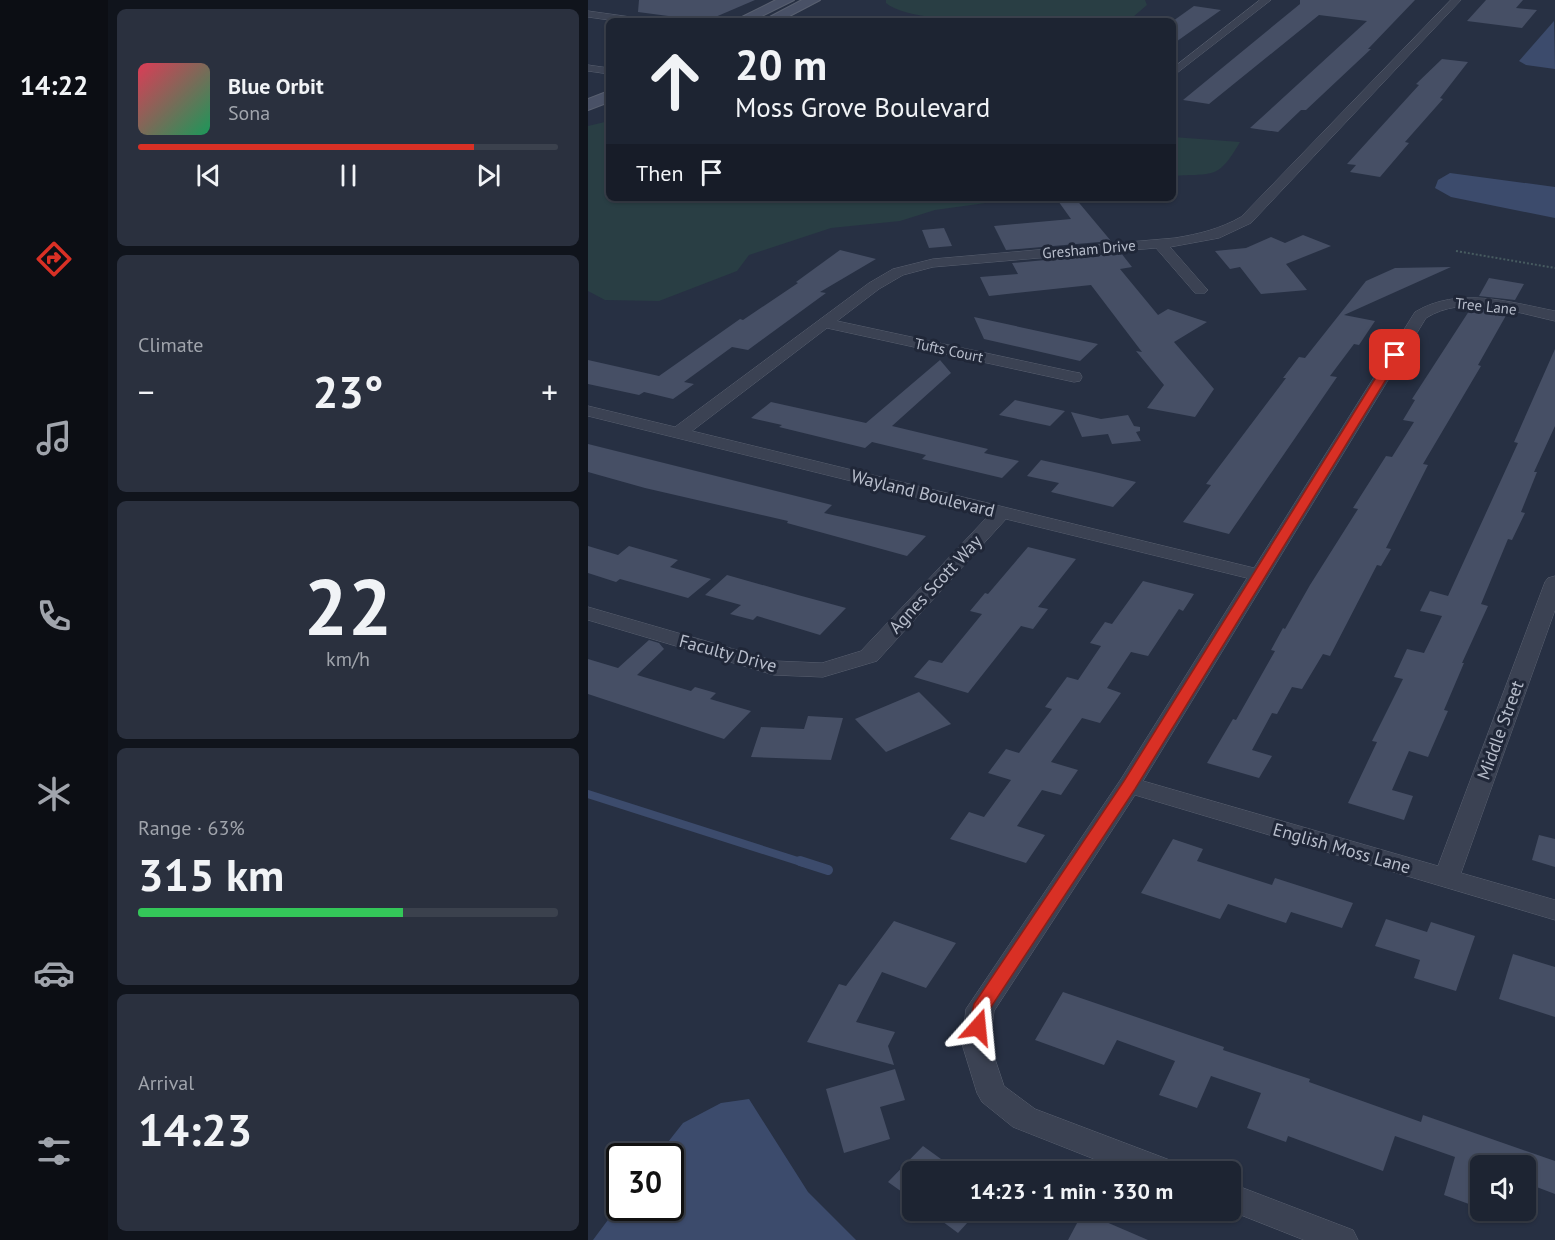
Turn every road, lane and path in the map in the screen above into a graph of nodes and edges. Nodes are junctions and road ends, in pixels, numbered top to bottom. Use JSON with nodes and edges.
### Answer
{"nodes":[{"id":1,"x":787,"y":0,"type":"edge"},
{"id":2,"x":813,"y":0,"type":"edge"},
{"id":3,"x":1266,"y":0,"type":"edge"},
{"id":4,"x":1456,"y":0,"type":"edge"},
{"id":5,"x":588,"y":14,"type":"edge"},
{"id":6,"x":617,"y":18,"type":"edge"},
{"id":7,"x":748,"y":18,"type":"edge"},
{"id":8,"x":774,"y":18,"type":"edge"},
{"id":9,"x":588,"y":61,"type":"edge"},
{"id":10,"x":606,"y":64,"type":"edge"},
{"id":11,"x":588,"y":68,"type":"edge"},
{"id":12,"x":606,"y":71,"type":"edge"},
{"id":13,"x":1176,"y":71,"type":"edge"},
{"id":14,"x":606,"y":83,"type":"edge"},
{"id":15,"x":588,"y":92,"type":"edge"},
{"id":16,"x":606,"y":97,"type":"edge"},
{"id":17,"x":588,"y":105,"type":"edge"},
{"id":18,"x":1158,"y":242,"type":"junction"},
{"id":19,"x":1456,"y":251,"type":"dead end"},
{"id":20,"x":1555,"y":268,"type":"edge"},
{"id":21,"x":1200,"y":290,"type":"dead end"},
{"id":22,"x":1555,"y":316,"type":"edge"},
{"id":23,"x":824,"y":323,"type":"junction"},
{"id":24,"x":1074,"y":377,"type":"dead end"},
{"id":25,"x":588,"y":411,"type":"edge"},
{"id":26,"x":678,"y":433,"type":"junction"},
{"id":27,"x":1002,"y":512,"type":"junction"},
{"id":28,"x":1259,"y":575,"type":"junction"},
{"id":29,"x":1555,"y":582,"type":"edge"},
{"id":30,"x":588,"y":613,"type":"edge"},
{"id":31,"x":869,"y":656,"type":"joint"},
{"id":32,"x":1129,"y":785,"type":"junction"},
{"id":33,"x":1446,"y":878,"type":"junction"},
{"id":34,"x":1555,"y":910,"type":"edge"},
{"id":35,"x":1135,"y":1161,"type":"edge"},
{"id":36,"x":1241,"y":1201,"type":"edge"},
{"id":37,"x":1342,"y":1240,"type":"edge"}],
"edges":[{"from":1,"to":7,"type":"main road"},
{"from":2,"to":8,"type":"main road"},
{"from":3,"to":13,"type":"street"},
{"from":4,"to":18,"type":"street","name":"Gresham Drive"},
{"from":5,"to":6,"type":"street"},
{"from":9,"to":10,"type":"street"},
{"from":11,"to":12,"type":"street"},
{"from":14,"to":15,"type":"main road"},
{"from":16,"to":17,"type":"main road"},
{"from":18,"to":21,"type":"street"},
{"from":18,"to":23,"type":"street","name":"Gresham Drive"},
{"from":19,"to":20,"type":"path"},
{"from":22,"to":28,"type":"street","name":"Tree Lane"},
{"from":23,"to":24,"type":"street","name":"Tufts Court"},
{"from":23,"to":26,"type":"street","name":"Gresham Drive"},
{"from":25,"to":26,"type":"street","name":"Wayland Boulevard"},
{"from":26,"to":27,"type":"street","name":"Wayland Boulevard"},
{"from":27,"to":28,"type":"street","name":"Wayland Boulevard"},
{"from":27,"to":31,"type":"street","name":"Agnes Scott Way"},
{"from":28,"to":32,"type":"street"},
{"from":29,"to":33,"type":"street","name":"Middle Street"},
{"from":30,"to":31,"type":"street","name":"Faculty Drive"},
{"from":32,"to":33,"type":"street","name":"English Moss Lane"},
{"from":32,"to":35,"type":"street"},
{"from":33,"to":34,"type":"street","name":"English Moss Lane"},
{"from":36,"to":37,"type":"street"}]}
